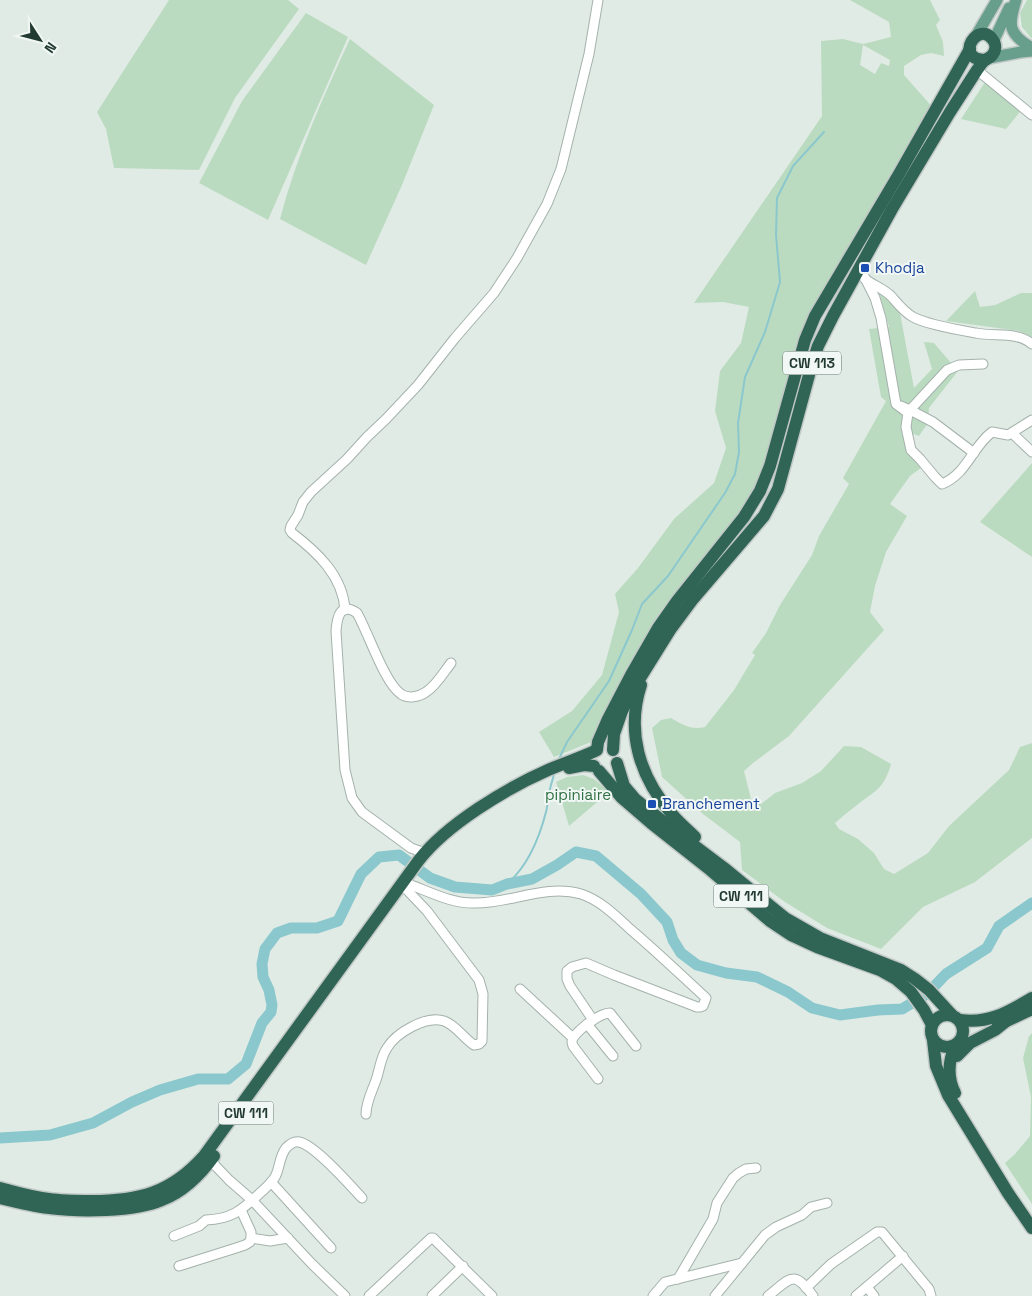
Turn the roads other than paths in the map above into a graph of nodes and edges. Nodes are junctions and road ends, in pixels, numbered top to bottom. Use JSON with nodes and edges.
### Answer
{"nodes":[{"id":1,"x":598,"y":0,"type":"edge"},
{"id":2,"x":997,"y":0,"type":"edge"},
{"id":3,"x":1015,"y":0,"type":"edge"},
{"id":4,"x":976,"y":36,"type":"junction"},
{"id":5,"x":995,"y":43,"type":"junction"},
{"id":6,"x":970,"y":49,"type":"junction"},
{"id":7,"x":1028,"y":50,"type":"edge"},
{"id":8,"x":983,"y":63,"type":"junction"},
{"id":9,"x":1032,"y":114,"type":"edge"},
{"id":10,"x":862,"y":273,"type":"junction"},
{"id":11,"x":1032,"y":344,"type":"edge"},
{"id":12,"x":983,"y":364,"type":"dead end"},
{"id":13,"x":896,"y":404,"type":"junction"},
{"id":14,"x":910,"y":410,"type":"junction"},
{"id":15,"x":1032,"y":420,"type":"edge"},
{"id":16,"x":1012,"y":433,"type":"junction"},
{"id":17,"x":974,"y":452,"type":"junction"},
{"id":18,"x":1032,"y":452,"type":"edge"},
{"id":19,"x":345,"y":610,"type":"junction"},
{"id":20,"x":451,"y":663,"type":"dead end"},
{"id":21,"x":649,"y":664,"type":"junction"},
{"id":22,"x":613,"y":750,"type":"junction"},
{"id":23,"x":596,"y":751,"type":"junction"},
{"id":24,"x":617,"y":763,"type":"junction"},
{"id":25,"x":563,"y":767,"type":"junction"},
{"id":26,"x":597,"y":768,"type":"junction"},
{"id":27,"x":423,"y":859,"type":"junction"},
{"id":28,"x":724,"y":868,"type":"junction"},
{"id":29,"x":410,"y":883,"type":"junction"},
{"id":30,"x":911,"y":983,"type":"junction"},
{"id":31,"x":520,"y":989,"type":"dead end"},
{"id":32,"x":1032,"y":998,"type":"edge"},
{"id":33,"x":939,"y":1000,"type":"junction"},
{"id":34,"x":1032,"y":1008,"type":"edge"},
{"id":35,"x":1006,"y":1017,"type":"junction"},
{"id":36,"x":956,"y":1018,"type":"junction"},
{"id":37,"x":590,"y":1022,"type":"junction"},
{"id":38,"x":932,"y":1025,"type":"junction"},
{"id":39,"x":573,"y":1038,"type":"junction"},
{"id":40,"x":933,"y":1040,"type":"junction"},
{"id":41,"x":959,"y":1042,"type":"junction"},
{"id":42,"x":636,"y":1046,"type":"dead end"},
{"id":43,"x":613,"y":1056,"type":"dead end"},
{"id":44,"x":949,"y":1072,"type":"junction"},
{"id":45,"x":598,"y":1079,"type":"dead end"},
{"id":46,"x":366,"y":1114,"type":"dead end"},
{"id":47,"x":207,"y":1158,"type":"junction"},
{"id":48,"x":756,"y":1168,"type":"dead end"},
{"id":49,"x":271,"y":1182,"type":"junction"},
{"id":50,"x":0,"y":1188,"type":"edge"},
{"id":51,"x":0,"y":1198,"type":"edge"},
{"id":52,"x":362,"y":1198,"type":"dead end"},
{"id":53,"x":252,"y":1200,"type":"junction"},
{"id":54,"x":827,"y":1203,"type":"dead end"},
{"id":55,"x":241,"y":1210,"type":"junction"},
{"id":56,"x":1032,"y":1213,"type":"edge"},
{"id":57,"x":1032,"y":1228,"type":"edge"},
{"id":58,"x":174,"y":1236,"type":"dead end"},
{"id":59,"x":251,"y":1238,"type":"junction"},
{"id":60,"x":288,"y":1238,"type":"junction"},
{"id":61,"x":331,"y":1248,"type":"dead end"},
{"id":62,"x":903,"y":1256,"type":"junction"},
{"id":63,"x":743,"y":1263,"type":"junction"},
{"id":64,"x":179,"y":1266,"type":"dead end"},
{"id":65,"x":463,"y":1266,"type":"junction"},
{"id":66,"x":678,"y":1278,"type":"junction"},
{"id":67,"x":867,"y":1287,"type":"junction"},
{"id":68,"x":806,"y":1288,"type":"junction"},
{"id":69,"x":345,"y":1296,"type":"edge"},
{"id":70,"x":369,"y":1296,"type":"edge"},
{"id":71,"x":432,"y":1296,"type":"edge"},
{"id":72,"x":492,"y":1296,"type":"edge"},
{"id":73,"x":652,"y":1296,"type":"edge"},
{"id":74,"x":715,"y":1296,"type":"edge"},
{"id":75,"x":768,"y":1296,"type":"edge"},
{"id":76,"x":813,"y":1296,"type":"edge"},
{"id":77,"x":856,"y":1296,"type":"edge"},
{"id":78,"x":874,"y":1296,"type":"edge"},
{"id":79,"x":931,"y":1296,"type":"edge"}],
"edges":[{"from":1,"to":19,"type":"street"},
{"from":2,"to":4,"type":"main road"},
{"from":3,"to":5,"type":"main road"},
{"from":3,"to":7,"type":"main road"},
{"from":4,"to":5,"type":"highway"},
{"from":4,"to":6,"type":"highway"},
{"from":5,"to":7,"type":"main road"},
{"from":5,"to":8,"type":"highway"},
{"from":6,"to":8,"type":"highway"},
{"from":6,"to":23,"type":"highway"},
{"from":7,"to":8,"type":"main road"},
{"from":8,"to":9,"type":"street"},
{"from":8,"to":10,"type":"highway","number":"CW 113"},
{"from":10,"to":11,"type":"street"},
{"from":10,"to":13,"type":"street"},
{"from":10,"to":21,"type":"highway","number":"CW 113"},
{"from":12,"to":14,"type":"street"},
{"from":13,"to":14,"type":"street"},
{"from":13,"to":17,"type":"street"},
{"from":14,"to":17,"type":"street"},
{"from":15,"to":16,"type":"street"},
{"from":16,"to":17,"type":"street"},
{"from":16,"to":18,"type":"street"},
{"from":19,"to":20,"type":"street"},
{"from":19,"to":27,"type":"street"},
{"from":21,"to":22,"type":"highway"},
{"from":21,"to":28,"type":"highway"},
{"from":22,"to":23,"type":"highway"},
{"from":22,"to":24,"type":"highway"},
{"from":23,"to":25,"type":"highway","number":"CW 111"},
{"from":23,"to":26,"type":"highway"},
{"from":24,"to":26,"type":"highway"},
{"from":24,"to":28,"type":"highway","number":"CW 111"},
{"from":25,"to":26,"type":"highway"},
{"from":25,"to":27,"type":"highway","number":"CW 111"},
{"from":26,"to":30,"type":"highway","number":"CW 111"},
{"from":27,"to":29,"type":"highway","number":"CW 111"},
{"from":28,"to":30,"type":"highway"},
{"from":29,"to":37,"type":"street"},
{"from":29,"to":46,"type":"street"},
{"from":29,"to":47,"type":"highway","number":"CW 111"},
{"from":30,"to":33,"type":"highway"},
{"from":30,"to":38,"type":"highway","number":"CW 111"},
{"from":31,"to":39,"type":"street"},
{"from":32,"to":35,"type":"highway"},
{"from":33,"to":35,"type":"highway"},
{"from":33,"to":36,"type":"highway"},
{"from":34,"to":35,"type":"highway"},
{"from":35,"to":36,"type":"highway"},
{"from":35,"to":41,"type":"highway"},
{"from":35,"to":44,"type":"highway"},
{"from":36,"to":38,"type":"highway"},
{"from":36,"to":41,"type":"highway"},
{"from":37,"to":39,"type":"street"},
{"from":37,"to":42,"type":"street"},
{"from":37,"to":43,"type":"street"},
{"from":38,"to":40,"type":"highway"},
{"from":39,"to":45,"type":"street"},
{"from":40,"to":41,"type":"highway"},
{"from":40,"to":57,"type":"highway"},
{"from":41,"to":44,"type":"highway"},
{"from":44,"to":56,"type":"highway"},
{"from":47,"to":50,"type":"highway","number":"CW 111"},
{"from":47,"to":51,"type":"highway","number":"CW 111"},
{"from":47,"to":53,"type":"street"},
{"from":48,"to":66,"type":"street"},
{"from":49,"to":52,"type":"street"},
{"from":49,"to":53,"type":"street"},
{"from":49,"to":61,"type":"street"},
{"from":53,"to":55,"type":"street"},
{"from":53,"to":60,"type":"street"},
{"from":54,"to":63,"type":"street"},
{"from":55,"to":58,"type":"street"},
{"from":55,"to":59,"type":"street"},
{"from":59,"to":60,"type":"street"},
{"from":59,"to":64,"type":"street"},
{"from":60,"to":69,"type":"street"},
{"from":62,"to":67,"type":"street"},
{"from":62,"to":68,"type":"street"},
{"from":62,"to":79,"type":"street"},
{"from":63,"to":66,"type":"street"},
{"from":63,"to":74,"type":"street"},
{"from":65,"to":70,"type":"street"},
{"from":65,"to":71,"type":"street"},
{"from":65,"to":72,"type":"street"},
{"from":66,"to":73,"type":"street"},
{"from":67,"to":77,"type":"street"},
{"from":67,"to":78,"type":"street"},
{"from":68,"to":75,"type":"street"},
{"from":68,"to":76,"type":"street"}]}
